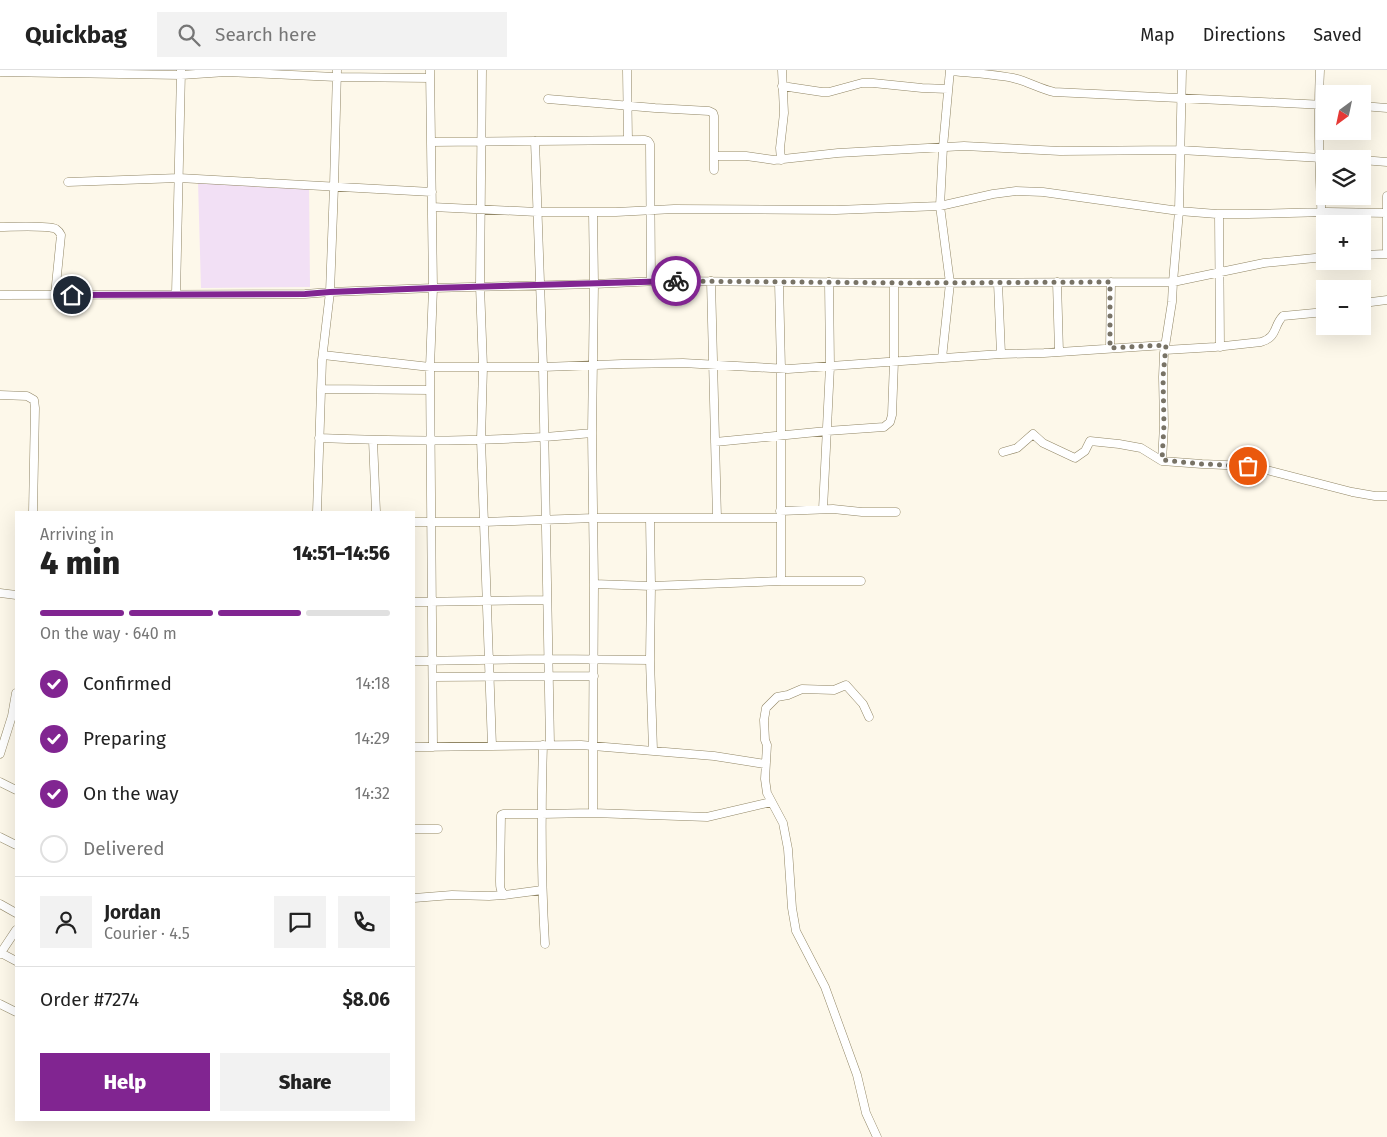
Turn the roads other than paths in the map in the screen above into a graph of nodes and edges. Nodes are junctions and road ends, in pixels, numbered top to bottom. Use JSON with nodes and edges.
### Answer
{"nodes":[{"id":1,"x":482,"y":70,"type":"edge"},
{"id":2,"x":627,"y":70,"type":"edge"},
{"id":3,"x":782,"y":70,"type":"edge"},
{"id":4,"x":1182,"y":70,"type":"edge"},
{"id":5,"x":1320,"y":70,"type":"edge"},
{"id":6,"x":23,"y":71,"type":"edge"},
{"id":7,"x":950,"y":71,"type":"edge"},
{"id":8,"x":0,"y":72,"type":"edge"},
{"id":9,"x":181,"y":72,"type":"edge"},
{"id":10,"x":337,"y":73,"type":"edge"},
{"id":11,"x":430,"y":74,"type":"edge"},
{"id":12,"x":1321,"y":85,"type":"edge"},
{"id":13,"x":782,"y":86,"type":"junction"},
{"id":14,"x":948,"y":89,"type":"junction"},
{"id":15,"x":1181,"y":98,"type":"junction"},
{"id":16,"x":548,"y":100,"type":"dead end"},
{"id":17,"x":1316,"y":105,"type":"edge"},
{"id":18,"x":628,"y":106,"type":"junction"},
{"id":19,"x":1371,"y":107,"type":"edge"},
{"id":20,"x":1387,"y":108,"type":"edge"},
{"id":21,"x":628,"y":140,"type":"junction"},
{"id":22,"x":482,"y":141,"type":"junction"},
{"id":23,"x":535,"y":141,"type":"junction"},
{"id":24,"x":432,"y":142,"type":"junction"},
{"id":25,"x":943,"y":147,"type":"junction"},
{"id":26,"x":1180,"y":150,"type":"junction"},
{"id":27,"x":714,"y":156,"type":"junction"},
{"id":28,"x":1316,"y":158,"type":"edge"},
{"id":29,"x":781,"y":160,"type":"junction"},
{"id":30,"x":1371,"y":161,"type":"edge"},
{"id":31,"x":1387,"y":162,"type":"edge"},
{"id":32,"x":714,"y":170,"type":"dead end"},
{"id":33,"x":179,"y":178,"type":"junction"},
{"id":34,"x":68,"y":182,"type":"dead end"},
{"id":35,"x":334,"y":186,"type":"junction"},
{"id":36,"x":432,"y":192,"type":"junction"},
{"id":37,"x":1387,"y":196,"type":"edge"},
{"id":38,"x":1321,"y":205,"type":"edge"},
{"id":39,"x":940,"y":206,"type":"junction"},
{"id":40,"x":432,"y":207,"type":"junction"},
{"id":41,"x":481,"y":210,"type":"junction"},
{"id":42,"x":650,"y":210,"type":"junction"},
{"id":43,"x":1179,"y":211,"type":"junction"},
{"id":44,"x":537,"y":212,"type":"junction"},
{"id":45,"x":593,"y":212,"type":"junction"},
{"id":46,"x":1321,"y":212,"type":"junction"},
{"id":47,"x":1387,"y":213,"type":"edge"},
{"id":48,"x":1220,"y":214,"type":"junction"},
{"id":49,"x":1321,"y":215,"type":"edge"},
{"id":50,"x":0,"y":227,"type":"edge"},
{"id":51,"x":1387,"y":254,"type":"edge"},
{"id":52,"x":1371,"y":255,"type":"edge"},
{"id":53,"x":1316,"y":258,"type":"edge"},
{"id":54,"x":1219,"y":272,"type":"junction"},
{"id":55,"x":650,"y":281,"type":"junction"},
{"id":56,"x":711,"y":281,"type":"junction"},
{"id":57,"x":779,"y":282,"type":"junction"},
{"id":58,"x":829,"y":282,"type":"junction"},
{"id":59,"x":1056,"y":282,"type":"junction"},
{"id":60,"x":1110,"y":282,"type":"junction"},
{"id":61,"x":1173,"y":282,"type":"junction"},
{"id":62,"x":894,"y":283,"type":"junction"},
{"id":63,"x":950,"y":283,"type":"junction"},
{"id":64,"x":998,"y":283,"type":"junction"},
{"id":65,"x":540,"y":284,"type":"junction"},
{"id":66,"x":594,"y":284,"type":"junction"},
{"id":67,"x":480,"y":286,"type":"junction"},
{"id":68,"x":433,"y":288,"type":"junction"},
{"id":69,"x":330,"y":292,"type":"junction"},
{"id":70,"x":176,"y":294,"type":"junction"},
{"id":71,"x":0,"y":295,"type":"edge"},
{"id":72,"x":55,"y":295,"type":"junction"},
{"id":73,"x":1387,"y":300,"type":"edge"},
{"id":74,"x":1371,"y":302,"type":"edge"},
{"id":75,"x":1316,"y":313,"type":"edge"},
{"id":76,"x":1220,"y":347,"type":"junction"},
{"id":77,"x":1110,"y":348,"type":"junction"},
{"id":78,"x":1165,"y":348,"type":"junction"},
{"id":79,"x":1059,"y":352,"type":"junction"},
{"id":80,"x":1001,"y":354,"type":"junction"},
{"id":81,"x":323,"y":355,"type":"junction"},
{"id":82,"x":942,"y":358,"type":"junction"},
{"id":83,"x":894,"y":361,"type":"junction"},
{"id":84,"x":593,"y":365,"type":"junction"},
{"id":85,"x":713,"y":365,"type":"junction"},
{"id":86,"x":430,"y":366,"type":"junction"},
{"id":87,"x":830,"y":366,"type":"junction"},
{"id":88,"x":483,"y":367,"type":"junction"},
{"id":89,"x":543,"y":367,"type":"junction"},
{"id":90,"x":781,"y":368,"type":"junction"},
{"id":91,"x":321,"y":389,"type":"junction"},
{"id":92,"x":430,"y":390,"type":"junction"},
{"id":93,"x":0,"y":395,"type":"edge"},
{"id":94,"x":826,"y":431,"type":"junction"},
{"id":95,"x":592,"y":433,"type":"junction"},
{"id":96,"x":780,"y":435,"type":"junction"},
{"id":97,"x":319,"y":438,"type":"junction"},
{"id":98,"x":544,"y":438,"type":"junction"},
{"id":99,"x":373,"y":440,"type":"junction"},
{"id":100,"x":431,"y":440,"type":"junction"},
{"id":101,"x":481,"y":440,"type":"junction"},
{"id":102,"x":715,"y":442,"type":"junction"},
{"id":103,"x":1003,"y":452,"type":"dead end"},
{"id":104,"x":1162,"y":460,"type":"junction"},
{"id":105,"x":1387,"y":496,"type":"edge"},
{"id":106,"x":823,"y":509,"type":"junction"},
{"id":107,"x":33,"y":511,"type":"edge"},
{"id":108,"x":317,"y":511,"type":"edge"},
{"id":109,"x":376,"y":511,"type":"edge"},
{"id":110,"x":896,"y":512,"type":"dead end"},
{"id":111,"x":780,"y":514,"type":"junction"},
{"id":112,"x":594,"y":518,"type":"junction"},
{"id":113,"x":650,"y":518,"type":"junction"},
{"id":114,"x":717,"y":518,"type":"junction"},
{"id":115,"x":546,"y":520,"type":"junction"},
{"id":116,"x":431,"y":521,"type":"junction"},
{"id":117,"x":415,"y":522,"type":"edge"},
{"id":118,"x":484,"y":522,"type":"junction"},
{"id":119,"x":781,"y":581,"type":"junction"},
{"id":120,"x":861,"y":581,"type":"dead end"},
{"id":121,"x":594,"y":584,"type":"junction"},
{"id":122,"x":651,"y":586,"type":"junction"},
{"id":123,"x":0,"y":593,"type":"edge"},
{"id":124,"x":15,"y":595,"type":"edge"},
{"id":125,"x":547,"y":600,"type":"junction"},
{"id":126,"x":433,"y":601,"type":"junction"},
{"id":127,"x":487,"y":601,"type":"junction"},
{"id":128,"x":415,"y":602,"type":"edge"},
{"id":129,"x":549,"y":659,"type":"junction"},
{"id":130,"x":488,"y":660,"type":"junction"},
{"id":131,"x":594,"y":660,"type":"junction"},
{"id":132,"x":650,"y":660,"type":"junction"},
{"id":133,"x":415,"y":661,"type":"edge"},
{"id":134,"x":433,"y":662,"type":"junction"},
{"id":135,"x":489,"y":676,"type":"junction"},
{"id":136,"x":549,"y":676,"type":"junction"},
{"id":137,"x":594,"y":676,"type":"junction"},
{"id":138,"x":433,"y":677,"type":"junction"},
{"id":139,"x":15,"y":699,"type":"edge"},
{"id":140,"x":869,"y":718,"type":"dead end"},
{"id":141,"x":547,"y":745,"type":"junction"},
{"id":142,"x":492,"y":746,"type":"junction"},
{"id":143,"x":593,"y":746,"type":"junction"},
{"id":144,"x":415,"y":747,"type":"edge"},
{"id":145,"x":433,"y":747,"type":"junction"},
{"id":146,"x":653,"y":750,"type":"junction"},
{"id":147,"x":0,"y":754,"type":"edge"},
{"id":148,"x":765,"y":764,"type":"junction"},
{"id":149,"x":0,"y":782,"type":"edge"},
{"id":150,"x":15,"y":790,"type":"edge"},
{"id":151,"x":771,"y":802,"type":"junction"},
{"id":152,"x":594,"y":813,"type":"junction"},
{"id":153,"x":541,"y":814,"type":"junction"},
{"id":154,"x":415,"y":829,"type":"edge"},
{"id":155,"x":438,"y":829,"type":"dead end"},
{"id":156,"x":0,"y":837,"type":"edge"},
{"id":157,"x":15,"y":845,"type":"edge"},
{"id":158,"x":542,"y":890,"type":"junction"},
{"id":159,"x":504,"y":895,"type":"junction"},
{"id":160,"x":415,"y":898,"type":"edge"},
{"id":161,"x":0,"y":904,"type":"edge"},
{"id":162,"x":15,"y":912,"type":"edge"},
{"id":163,"x":15,"y":932,"type":"edge"},
{"id":164,"x":545,"y":944,"type":"dead end"},
{"id":165,"x":1,"y":953,"type":"edge"},
{"id":166,"x":15,"y":960,"type":"edge"},
{"id":167,"x":0,"y":1004,"type":"edge"},
{"id":168,"x":15,"y":1012,"type":"edge"},
{"id":169,"x":874,"y":1135,"type":"edge"}],
"edges":[{"from":1,"to":22,"type":"street"},
{"from":2,"to":18,"type":"street"},
{"from":3,"to":13,"type":"street"},
{"from":4,"to":15,"type":"street"},
{"from":5,"to":12,"type":"street"},
{"from":6,"to":8,"type":"street"},
{"from":6,"to":9,"type":"street"},
{"from":7,"to":14,"type":"street"},
{"from":7,"to":15,"type":"street"},
{"from":9,"to":10,"type":"street"},
{"from":9,"to":33,"type":"street"},
{"from":10,"to":11,"type":"street"},
{"from":10,"to":35,"type":"street"},
{"from":11,"to":24,"type":"street"},
{"from":13,"to":14,"type":"street"},
{"from":13,"to":29,"type":"street"},
{"from":14,"to":25,"type":"street"},
{"from":15,"to":17,"type":"street"},
{"from":15,"to":26,"type":"street"},
{"from":16,"to":18,"type":"street"},
{"from":18,"to":21,"type":"street"},
{"from":18,"to":27,"type":"street"},
{"from":19,"to":20,"type":"street"},
{"from":21,"to":23,"type":"street"},
{"from":21,"to":42,"type":"street"},
{"from":22,"to":23,"type":"street"},
{"from":22,"to":24,"type":"street"},
{"from":22,"to":41,"type":"street"},
{"from":23,"to":44,"type":"street"},
{"from":24,"to":36,"type":"street"},
{"from":25,"to":26,"type":"street"},
{"from":25,"to":29,"type":"street"},
{"from":25,"to":39,"type":"street"},
{"from":26,"to":28,"type":"street"},
{"from":26,"to":43,"type":"street"},
{"from":27,"to":29,"type":"street"},
{"from":27,"to":32,"type":"street"},
{"from":30,"to":31,"type":"street"},
{"from":33,"to":34,"type":"street"},
{"from":33,"to":35,"type":"street"},
{"from":33,"to":70,"type":"street"},
{"from":35,"to":36,"type":"street"},
{"from":35,"to":69,"type":"street"},
{"from":36,"to":40,"type":"street"},
{"from":37,"to":47,"type":"street"},
{"from":38,"to":46,"type":"street"},
{"from":39,"to":42,"type":"street"},
{"from":39,"to":43,"type":"street"},
{"from":39,"to":63,"type":"street"},
{"from":40,"to":41,"type":"street"},
{"from":40,"to":68,"type":"street"},
{"from":41,"to":44,"type":"street"},
{"from":41,"to":67,"type":"street"},
{"from":42,"to":45,"type":"street"},
{"from":42,"to":55,"type":"street"},
{"from":43,"to":48,"type":"street"},
{"from":43,"to":61,"type":"street"},
{"from":44,"to":45,"type":"street"},
{"from":44,"to":65,"type":"street"},
{"from":45,"to":66,"type":"street"},
{"from":46,"to":47,"type":"street"},
{"from":46,"to":48,"type":"street"},
{"from":46,"to":49,"type":"street"},
{"from":47,"to":51,"type":"street"},
{"from":48,"to":54,"type":"street"},
{"from":50,"to":72,"type":"street"},
{"from":51,"to":52,"type":"street"},
{"from":53,"to":54,"type":"street"},
{"from":54,"to":61,"type":"street"},
{"from":54,"to":76,"type":"street"},
{"from":55,"to":56,"type":"street"},
{"from":55,"to":66,"type":"street"},
{"from":56,"to":57,"type":"street"},
{"from":56,"to":85,"type":"street"},
{"from":57,"to":58,"type":"street"},
{"from":57,"to":90,"type":"street"},
{"from":58,"to":62,"type":"street"},
{"from":58,"to":87,"type":"street"},
{"from":59,"to":60,"type":"street"},
{"from":59,"to":64,"type":"street"},
{"from":59,"to":79,"type":"street"},
{"from":60,"to":61,"type":"street"},
{"from":60,"to":77,"type":"street"},
{"from":61,"to":78,"type":"street"},
{"from":62,"to":63,"type":"street"},
{"from":62,"to":83,"type":"street"},
{"from":63,"to":64,"type":"street"},
{"from":63,"to":82,"type":"street"},
{"from":64,"to":80,"type":"street"},
{"from":65,"to":66,"type":"street"},
{"from":65,"to":67,"type":"street"},
{"from":65,"to":89,"type":"street"},
{"from":66,"to":84,"type":"street"},
{"from":67,"to":68,"type":"street"},
{"from":67,"to":88,"type":"street"},
{"from":68,"to":69,"type":"street"},
{"from":68,"to":86,"type":"street"},
{"from":69,"to":70,"type":"street"},
{"from":69,"to":81,"type":"street"},
{"from":70,"to":72,"type":"street"},
{"from":71,"to":72,"type":"street"},
{"from":73,"to":74,"type":"street"},
{"from":75,"to":76,"type":"street"},
{"from":76,"to":78,"type":"street"},
{"from":77,"to":78,"type":"street"},
{"from":77,"to":79,"type":"street"},
{"from":78,"to":104,"type":"street"},
{"from":79,"to":80,"type":"street"},
{"from":80,"to":82,"type":"street"},
{"from":81,"to":86,"type":"street"},
{"from":81,"to":91,"type":"street"},
{"from":82,"to":83,"type":"street"},
{"from":83,"to":87,"type":"street"},
{"from":83,"to":94,"type":"street"},
{"from":84,"to":85,"type":"street"},
{"from":84,"to":89,"type":"street"},
{"from":84,"to":95,"type":"street"},
{"from":85,"to":90,"type":"street"},
{"from":85,"to":102,"type":"street"},
{"from":86,"to":88,"type":"street"},
{"from":86,"to":92,"type":"street"},
{"from":87,"to":90,"type":"street"},
{"from":87,"to":94,"type":"street"},
{"from":88,"to":89,"type":"street"},
{"from":88,"to":101,"type":"street"},
{"from":89,"to":98,"type":"street"},
{"from":90,"to":96,"type":"street"},
{"from":91,"to":92,"type":"street"},
{"from":91,"to":97,"type":"street"},
{"from":92,"to":100,"type":"street"},
{"from":93,"to":107,"type":"street"},
{"from":94,"to":96,"type":"street"},
{"from":94,"to":106,"type":"street"},
{"from":95,"to":98,"type":"street"},
{"from":95,"to":112,"type":"street"},
{"from":96,"to":102,"type":"street"},
{"from":96,"to":111,"type":"street"},
{"from":97,"to":99,"type":"street"},
{"from":97,"to":108,"type":"street"},
{"from":98,"to":101,"type":"street"},
{"from":98,"to":115,"type":"street"},
{"from":99,"to":100,"type":"street"},
{"from":99,"to":109,"type":"street"},
{"from":100,"to":101,"type":"street"},
{"from":100,"to":116,"type":"street"},
{"from":101,"to":118,"type":"street"},
{"from":102,"to":114,"type":"street"},
{"from":103,"to":104,"type":"street"},
{"from":104,"to":105,"type":"street"},
{"from":106,"to":110,"type":"street"},
{"from":106,"to":111,"type":"street"},
{"from":111,"to":114,"type":"street"},
{"from":111,"to":119,"type":"street"},
{"from":112,"to":113,"type":"street"},
{"from":112,"to":115,"type":"street"},
{"from":112,"to":121,"type":"street"},
{"from":113,"to":114,"type":"street"},
{"from":113,"to":122,"type":"street"},
{"from":115,"to":118,"type":"street"},
{"from":115,"to":125,"type":"street"},
{"from":116,"to":117,"type":"street"},
{"from":116,"to":118,"type":"street"},
{"from":116,"to":126,"type":"street"},
{"from":118,"to":127,"type":"street"},
{"from":119,"to":120,"type":"street"},
{"from":119,"to":122,"type":"street"},
{"from":121,"to":122,"type":"street"},
{"from":121,"to":131,"type":"street"},
{"from":122,"to":132,"type":"street"},
{"from":123,"to":124,"type":"street"},
{"from":125,"to":127,"type":"street"},
{"from":125,"to":129,"type":"street"},
{"from":126,"to":127,"type":"street"},
{"from":126,"to":128,"type":"street"},
{"from":126,"to":134,"type":"street"},
{"from":127,"to":130,"type":"street"},
{"from":129,"to":130,"type":"street"},
{"from":129,"to":131,"type":"street"},
{"from":129,"to":136,"type":"street"},
{"from":130,"to":134,"type":"street"},
{"from":130,"to":135,"type":"street"},
{"from":131,"to":132,"type":"street"},
{"from":131,"to":137,"type":"street"},
{"from":132,"to":146,"type":"street"},
{"from":133,"to":134,"type":"street"},
{"from":134,"to":138,"type":"street"},
{"from":135,"to":136,"type":"street"},
{"from":135,"to":138,"type":"street"},
{"from":135,"to":142,"type":"street"},
{"from":136,"to":137,"type":"street"},
{"from":136,"to":141,"type":"street"},
{"from":137,"to":143,"type":"street"},
{"from":138,"to":145,"type":"street"},
{"from":139,"to":147,"type":"street"},
{"from":140,"to":148,"type":"street"},
{"from":141,"to":142,"type":"street"},
{"from":141,"to":143,"type":"street"},
{"from":141,"to":153,"type":"street"},
{"from":142,"to":145,"type":"street"},
{"from":143,"to":146,"type":"street"},
{"from":143,"to":152,"type":"street"},
{"from":144,"to":145,"type":"street"},
{"from":146,"to":148,"type":"street"},
{"from":148,"to":151,"type":"street"},
{"from":149,"to":150,"type":"street"},
{"from":151,"to":152,"type":"street"},
{"from":151,"to":169,"type":"street"},
{"from":152,"to":153,"type":"street"},
{"from":153,"to":158,"type":"street"},
{"from":153,"to":159,"type":"street"},
{"from":154,"to":155,"type":"street"},
{"from":156,"to":157,"type":"street"},
{"from":158,"to":159,"type":"street"},
{"from":158,"to":164,"type":"street"},
{"from":159,"to":160,"type":"street"},
{"from":161,"to":162,"type":"street"},
{"from":163,"to":165,"type":"street"},
{"from":165,"to":166,"type":"street"},
{"from":167,"to":168,"type":"street"}]}
